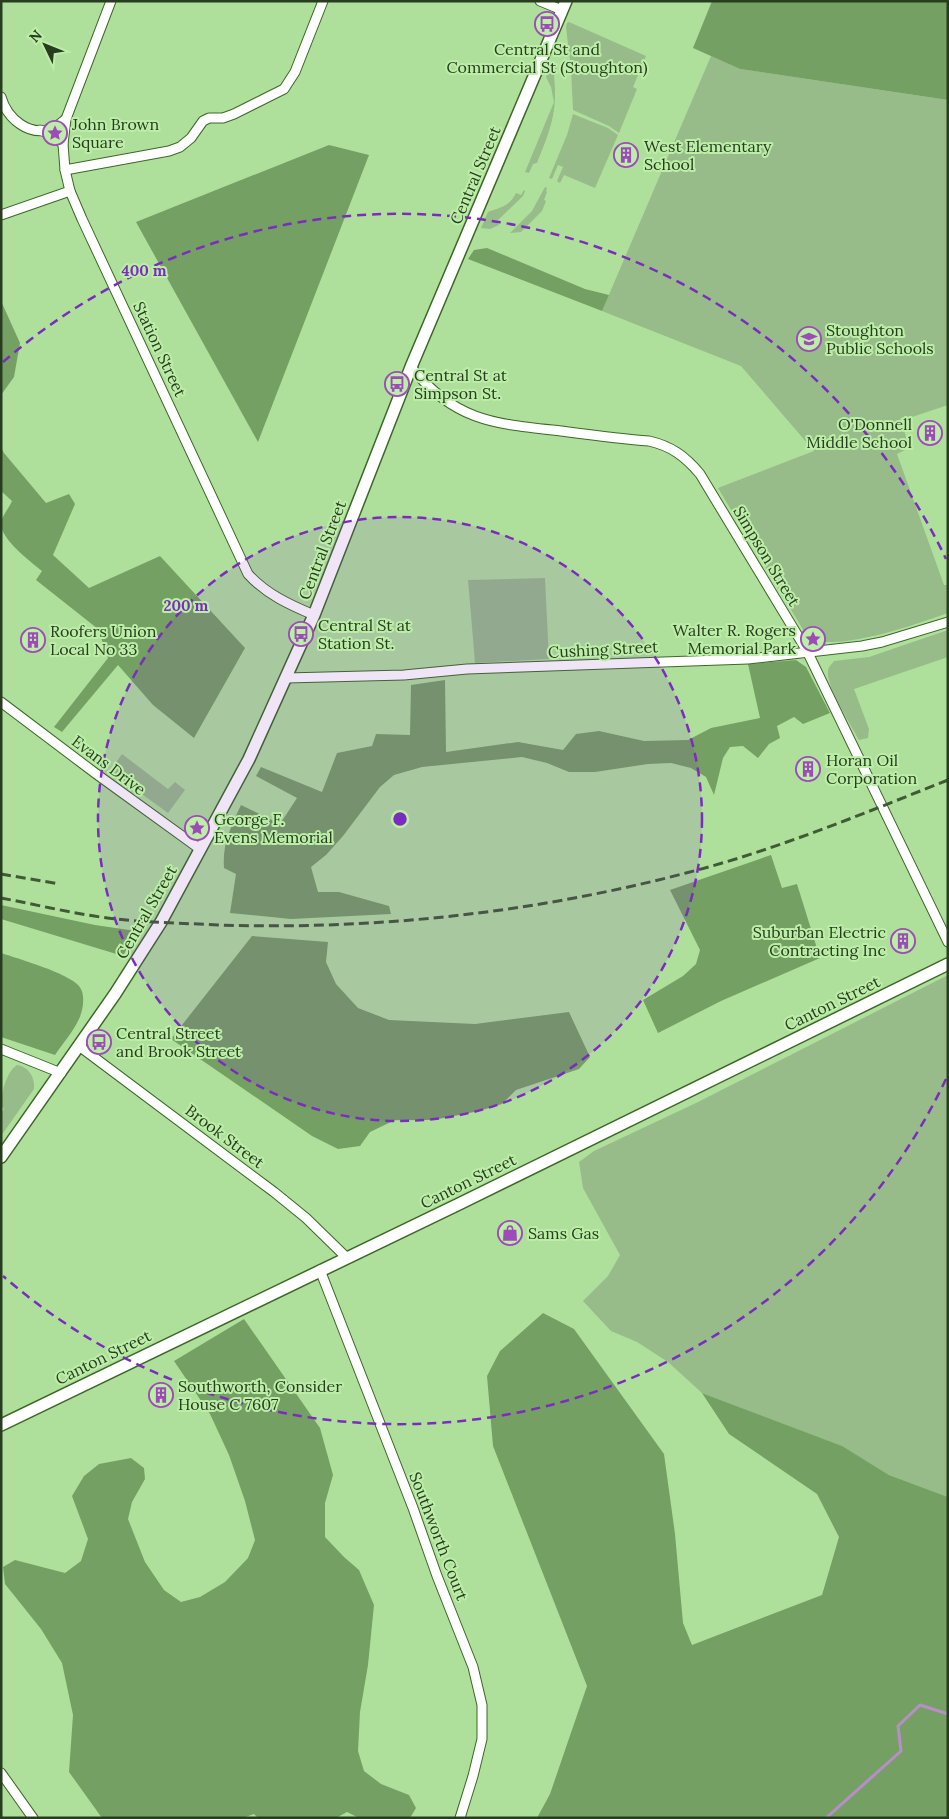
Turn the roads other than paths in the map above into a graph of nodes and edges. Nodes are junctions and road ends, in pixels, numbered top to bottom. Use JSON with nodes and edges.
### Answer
{"nodes":[{"id":1,"x":111,"y":1,"type":"edge"},
{"id":2,"x":324,"y":1,"type":"edge"},
{"id":3,"x":540,"y":1,"type":"edge"},
{"id":4,"x":564,"y":6,"type":"edge"},
{"id":5,"x":1,"y":97,"type":"edge"},
{"id":6,"x":66,"y":119,"type":"junction"},
{"id":7,"x":40,"y":130,"type":"junction"},
{"id":8,"x":63,"y":144,"type":"junction"},
{"id":9,"x":65,"y":170,"type":"junction"},
{"id":10,"x":70,"y":191,"type":"junction"},
{"id":11,"x":1,"y":215,"type":"edge"},
{"id":12,"x":411,"y":368,"type":"junction"},
{"id":13,"x":314,"y":616,"type":"junction"},
{"id":14,"x":948,"y":622,"type":"edge"},
{"id":15,"x":807,"y":651,"type":"junction"},
{"id":16,"x":286,"y":678,"type":"junction"},
{"id":17,"x":1,"y":702,"type":"edge"},
{"id":18,"x":200,"y":850,"type":"junction"},
{"id":19,"x":948,"y":942,"type":"edge"},
{"id":20,"x":948,"y":964,"type":"edge"},
{"id":21,"x":79,"y":1046,"type":"junction"},
{"id":22,"x":1,"y":1049,"type":"edge"},
{"id":23,"x":61,"y":1073,"type":"junction"},
{"id":24,"x":1,"y":1157,"type":"edge"},
{"id":25,"x":347,"y":1258,"type":"junction"},
{"id":26,"x":320,"y":1270,"type":"junction"},
{"id":27,"x":1,"y":1425,"type":"edge"},
{"id":28,"x":1,"y":1772,"type":"edge"},
{"id":29,"x":33,"y":1818,"type":"edge"},
{"id":30,"x":460,"y":1818,"type":"edge"}],
"edges":[{"from":1,"to":6,"type":"street","name":"Station Street"},
{"from":2,"to":9,"type":"street"},
{"from":3,"to":4,"type":"street"},
{"from":4,"to":12,"type":"main road","name":"Central Street"},
{"from":5,"to":7,"type":"street"},
{"from":6,"to":7,"type":"street"},
{"from":6,"to":8,"type":"street","name":"Station Street"},
{"from":7,"to":8,"type":"street"},
{"from":8,"to":9,"type":"street","name":"Station Street"},
{"from":9,"to":10,"type":"street","name":"Station Street"},
{"from":10,"to":11,"type":"street"},
{"from":10,"to":13,"type":"street","name":"Station Street"},
{"from":12,"to":13,"type":"main road","name":"Central Street"},
{"from":12,"to":15,"type":"street","name":"Simpson Street"},
{"from":13,"to":16,"type":"main road","name":"Central Street"},
{"from":14,"to":15,"type":"street","name":"Cushing Street"},
{"from":15,"to":16,"type":"street","name":"Cushing Street"},
{"from":15,"to":19,"type":"street","name":"Simpson Street"},
{"from":16,"to":18,"type":"main road","name":"Central Street"},
{"from":17,"to":18,"type":"street","name":"Evans Drive"},
{"from":18,"to":21,"type":"main road","name":"Central Street"},
{"from":20,"to":25,"type":"main road","name":"Canton Street"},
{"from":21,"to":23,"type":"main road","name":"Central Street"},
{"from":21,"to":25,"type":"street","name":"Brook Street"},
{"from":22,"to":23,"type":"street"},
{"from":23,"to":24,"type":"main road","name":"Central Street"},
{"from":25,"to":26,"type":"main road","name":"Canton Street"},
{"from":26,"to":27,"type":"main road","name":"Canton Street"},
{"from":26,"to":30,"type":"street","name":"Southworth Court"},
{"from":28,"to":29,"type":"street"}]}
